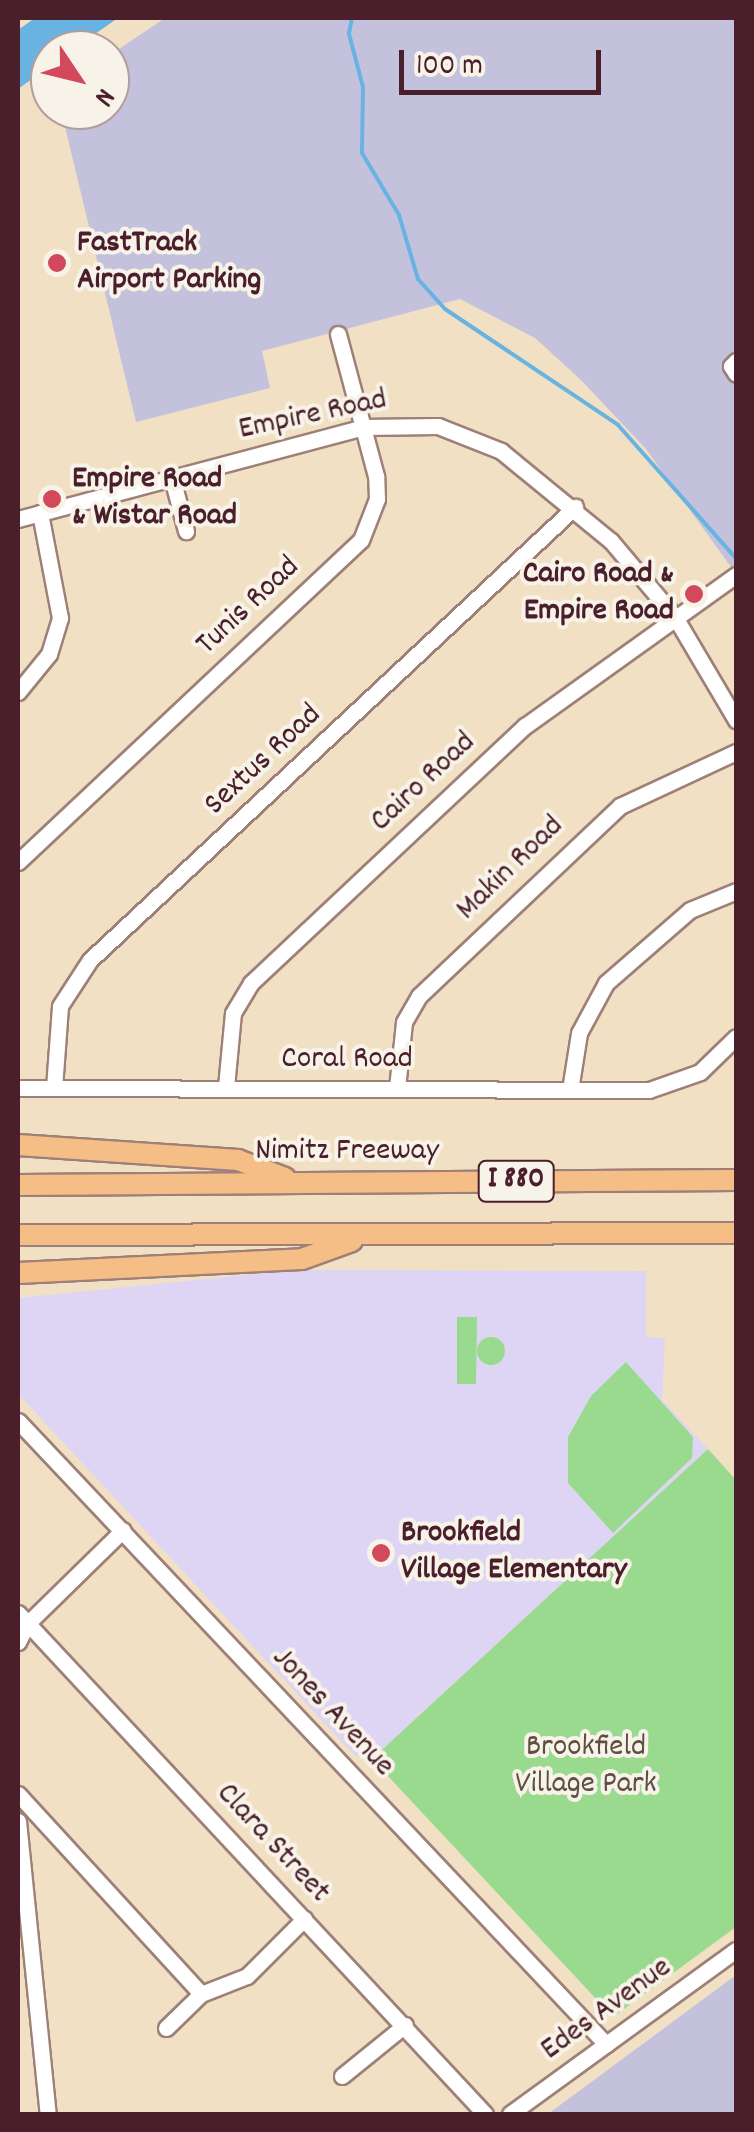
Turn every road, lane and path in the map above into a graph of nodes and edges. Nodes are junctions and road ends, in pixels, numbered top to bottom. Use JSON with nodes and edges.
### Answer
{"nodes":[{"id":1,"x":338,"y":334,"type":"dead end"},
{"id":2,"x":736,"y":362,"type":"edge"},
{"id":3,"x":736,"y":374,"type":"edge"},
{"id":4,"x":364,"y":428,"type":"junction"},
{"id":5,"x":172,"y":478,"type":"junction"},
{"id":6,"x":575,"y":507,"type":"junction"},
{"id":7,"x":40,"y":512,"type":"junction"},
{"id":8,"x":18,"y":518,"type":"edge"},
{"id":9,"x":186,"y":531,"type":"dead end"},
{"id":10,"x":736,"y":574,"type":"edge"},
{"id":11,"x":675,"y":617,"type":"junction"},
{"id":12,"x":18,"y":692,"type":"edge"},
{"id":13,"x":736,"y":720,"type":"edge"},
{"id":14,"x":736,"y":752,"type":"edge"},
{"id":15,"x":18,"y":862,"type":"edge"},
{"id":16,"x":736,"y":890,"type":"edge"},
{"id":17,"x":736,"y":1036,"type":"edge"},
{"id":18,"x":226,"y":1087,"type":"junction"},
{"id":19,"x":18,"y":1088,"type":"edge"},
{"id":20,"x":54,"y":1088,"type":"junction"},
{"id":21,"x":396,"y":1088,"type":"junction"},
{"id":22,"x":570,"y":1090,"type":"junction"},
{"id":23,"x":18,"y":1145,"type":"edge"},
{"id":24,"x":736,"y":1180,"type":"edge"},
{"id":25,"x":296,"y":1182,"type":"junction"},
{"id":26,"x":18,"y":1185,"type":"edge"},
{"id":27,"x":736,"y":1233,"type":"edge"},
{"id":28,"x":18,"y":1234,"type":"edge"},
{"id":29,"x":368,"y":1236,"type":"junction"},
{"id":30,"x":18,"y":1273,"type":"edge"},
{"id":31,"x":18,"y":1420,"type":"edge"},
{"id":32,"x":123,"y":1530,"type":"junction"},
{"id":33,"x":22,"y":1618,"type":"edge"},
{"id":34,"x":18,"y":1642,"type":"edge"},
{"id":35,"x":18,"y":1794,"type":"edge"},
{"id":36,"x":18,"y":1821,"type":"edge"},
{"id":37,"x":304,"y":1919,"type":"junction"},
{"id":38,"x":736,"y":1950,"type":"edge"},
{"id":39,"x":201,"y":1994,"type":"junction"},
{"id":40,"x":405,"y":2025,"type":"junction"},
{"id":41,"x":166,"y":2028,"type":"dead end"},
{"id":42,"x":606,"y":2044,"type":"junction"},
{"id":43,"x":342,"y":2076,"type":"dead end"},
{"id":44,"x":48,"y":2114,"type":"edge"},
{"id":45,"x":485,"y":2114,"type":"edge"},
{"id":46,"x":514,"y":2114,"type":"edge"}],
"edges":[{"from":1,"to":4,"type":"street","name":"Tunis Road"},
{"from":2,"to":3,"type":"street"},
{"from":4,"to":5,"type":"street","name":"Empire Road"},
{"from":4,"to":6,"type":"street","name":"Empire Road"},
{"from":4,"to":15,"type":"street","name":"Tunis Road"},
{"from":5,"to":7,"type":"street","name":"Empire Road"},
{"from":5,"to":9,"type":"street"},
{"from":6,"to":11,"type":"street","name":"Empire Road"},
{"from":6,"to":20,"type":"street","name":"Sextus Road"},
{"from":7,"to":8,"type":"street","name":"Empire Road"},
{"from":7,"to":12,"type":"street"},
{"from":10,"to":11,"type":"street","name":"Cairo Road"},
{"from":11,"to":13,"type":"street","name":"Empire Road"},
{"from":11,"to":18,"type":"street","name":"Cairo Road"},
{"from":14,"to":21,"type":"street","name":"Makin Road"},
{"from":16,"to":22,"type":"street"},
{"from":17,"to":22,"type":"street","name":"Coral Road"},
{"from":18,"to":20,"type":"street","name":"Coral Road"},
{"from":18,"to":21,"type":"street","name":"Coral Road"},
{"from":19,"to":20,"type":"street","name":"Coral Road"},
{"from":21,"to":22,"type":"street","name":"Coral Road"},
{"from":23,"to":25,"type":"highway"},
{"from":24,"to":25,"type":"highway","name":"Nimitz Freeway","number":"I 880"},
{"from":25,"to":26,"type":"highway","name":"Nimitz Freeway","number":"I 880"},
{"from":27,"to":29,"type":"highway","number":"I 880"},
{"from":28,"to":29,"type":"highway","number":"I 880"},
{"from":29,"to":30,"type":"highway"},
{"from":31,"to":32,"type":"street","name":"Jones Avenue"},
{"from":32,"to":33,"type":"street"},
{"from":32,"to":42,"type":"street","name":"Jones Avenue"},
{"from":33,"to":34,"type":"street"},
{"from":33,"to":37,"type":"street","name":"Clara Street"},
{"from":35,"to":39,"type":"street"},
{"from":36,"to":44,"type":"street"},
{"from":37,"to":39,"type":"street"},
{"from":37,"to":40,"type":"street","name":"Clara Street"},
{"from":38,"to":42,"type":"street","name":"Edes Avenue"},
{"from":39,"to":41,"type":"street"},
{"from":40,"to":43,"type":"street"},
{"from":40,"to":45,"type":"street","name":"Clara Street"},
{"from":42,"to":46,"type":"street","name":"Edes Avenue"}]}
